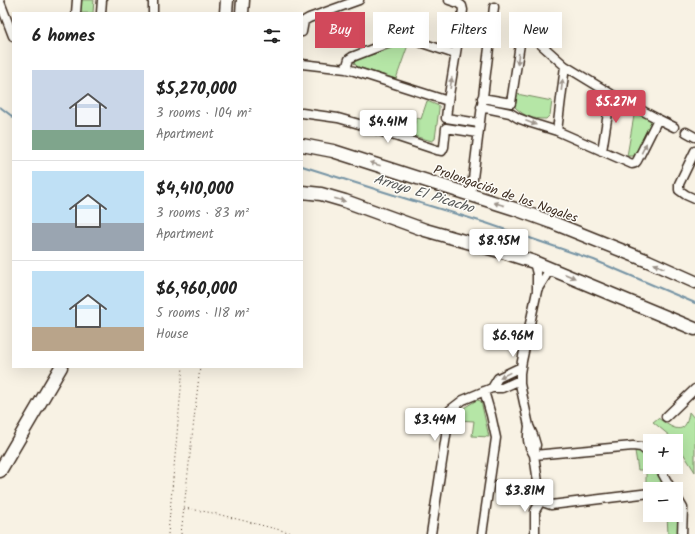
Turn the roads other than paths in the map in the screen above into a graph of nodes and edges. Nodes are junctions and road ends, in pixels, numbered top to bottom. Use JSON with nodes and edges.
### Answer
{"nodes":[{"id":1,"x":77,"y":0,"type":"edge"},
{"id":2,"x":102,"y":0,"type":"edge"},
{"id":3,"x":153,"y":0,"type":"edge"},
{"id":4,"x":227,"y":0,"type":"edge"},
{"id":5,"x":243,"y":0,"type":"edge"},
{"id":6,"x":359,"y":0,"type":"edge"},
{"id":7,"x":449,"y":0,"type":"edge"},
{"id":8,"x":0,"y":2,"type":"edge"},
{"id":9,"x":494,"y":7,"type":"dead end"},
{"id":10,"x":76,"y":12,"type":"edge"},
{"id":11,"x":100,"y":12,"type":"edge"},
{"id":12,"x":153,"y":12,"type":"edge"},
{"id":13,"x":226,"y":12,"type":"edge"},
{"id":14,"x":242,"y":12,"type":"edge"},
{"id":15,"x":303,"y":26,"type":"edge"},
{"id":16,"x":12,"y":33,"type":"edge"},
{"id":17,"x":455,"y":54,"type":"junction"},
{"id":18,"x":303,"y":64,"type":"edge"},
{"id":19,"x":564,"y":66,"type":"junction"},
{"id":20,"x":346,"y":69,"type":"junction"},
{"id":21,"x":611,"y":94,"type":"junction"},
{"id":22,"x":482,"y":98,"type":"junction"},
{"id":23,"x":448,"y":101,"type":"junction"},
{"id":24,"x":511,"y":103,"type":"junction"},
{"id":25,"x":481,"y":107,"type":"junction"},
{"id":26,"x":303,"y":113,"type":"edge"},
{"id":27,"x":510,"y":113,"type":"junction"},
{"id":28,"x":446,"y":118,"type":"junction"},
{"id":29,"x":658,"y":119,"type":"junction"},
{"id":30,"x":479,"y":123,"type":"junction"},
{"id":31,"x":674,"y":127,"type":"dead end"},
{"id":32,"x":446,"y":128,"type":"junction"},
{"id":33,"x":557,"y":131,"type":"junction"},
{"id":34,"x":686,"y":132,"type":"dead end"},
{"id":35,"x":478,"y":133,"type":"junction"},
{"id":36,"x":695,"y":137,"type":"edge"},
{"id":37,"x":303,"y":145,"type":"edge"},
{"id":38,"x":602,"y":151,"type":"junction"},
{"id":39,"x":695,"y":151,"type":"edge"},
{"id":40,"x":303,"y":192,"type":"edge"},
{"id":41,"x":471,"y":195,"type":"junction"},
{"id":42,"x":695,"y":199,"type":"edge"},
{"id":43,"x":534,"y":262,"type":"junction"},
{"id":44,"x":554,"y":270,"type":"junction"},
{"id":45,"x":695,"y":282,"type":"edge"},
{"id":46,"x":537,"y":291,"type":"junction"},
{"id":47,"x":695,"y":329,"type":"edge"},
{"id":48,"x":522,"y":367,"type":"junction"},
{"id":49,"x":60,"y":368,"type":"edge"},
{"id":50,"x":520,"y":380,"type":"junction"},
{"id":51,"x":695,"y":389,"type":"edge"},
{"id":52,"x":488,"y":390,"type":"junction"},
{"id":53,"x":666,"y":417,"type":"dead end"},
{"id":54,"x":643,"y":449,"type":"edge"},
{"id":55,"x":534,"y":455,"type":"junction"},
{"id":56,"x":0,"y":471,"type":"edge"},
{"id":57,"x":643,"y":494,"type":"edge"},
{"id":58,"x":542,"y":499,"type":"junction"},
{"id":59,"x":682,"y":522,"type":"edge"},
{"id":60,"x":431,"y":534,"type":"edge"},
{"id":61,"x":482,"y":534,"type":"edge"},
{"id":62,"x":535,"y":534,"type":"edge"},
{"id":63,"x":682,"y":534,"type":"edge"}],
"edges":[{"from":1,"to":10,"type":"street"},
{"from":2,"to":11,"type":"street"},
{"from":3,"to":12,"type":"street"},
{"from":4,"to":13,"type":"main road"},
{"from":5,"to":14,"type":"main road"},
{"from":6,"to":15,"type":"street"},
{"from":7,"to":17,"type":"street"},
{"from":8,"to":16,"type":"street"},
{"from":9,"to":22,"type":"street"},
{"from":17,"to":20,"type":"street"},
{"from":23,"to":17,"type":"street","one_way":true},
{"from":18,"to":20,"type":"street"},
{"from":19,"to":21,"type":"street"},
{"from":19,"to":24,"type":"street","one_way":true},
{"from":33,"to":19,"type":"street","one_way":true},
{"from":20,"to":23,"type":"street"},
{"from":21,"to":29,"type":"street"},
{"from":21,"to":38,"type":"street"},
{"from":22,"to":24,"type":"street"},
{"from":22,"to":25,"type":"street"},
{"from":23,"to":28,"type":"street"},
{"from":24,"to":27,"type":"street"},
{"from":25,"to":27,"type":"street"},
{"from":25,"to":30,"type":"street"},
{"from":26,"to":32,"type":"street"},
{"from":27,"to":33,"type":"street","one_way":true},
{"from":28,"to":30,"type":"street"},
{"from":28,"to":32,"type":"street"},
{"from":29,"to":31,"type":"street"},
{"from":38,"to":29,"type":"street","one_way":true},
{"from":30,"to":35,"type":"street"},
{"from":32,"to":35,"type":"street"},
{"from":33,"to":38,"type":"street"},
{"from":34,"to":36,"type":"street"},
{"from":35,"to":41,"type":"street"},
{"from":41,"to":37,"type":"main road","name":"Prolongación de los Nogales","one_way":true},
{"from":39,"to":42,"type":"street"},
{"from":40,"to":43,"type":"main road","one_way":true},
{"from":45,"to":41,"type":"main road","name":"Prolongación de los Nogales","one_way":true},
{"from":43,"to":44,"type":"main road"},
{"from":43,"to":46,"type":"street"},
{"from":44,"to":46,"type":"street"},
{"from":44,"to":47,"type":"main road","one_way":true},
{"from":46,"to":48,"type":"street"},
{"from":48,"to":50,"type":"street"},
{"from":48,"to":52,"type":"street","one_way":true},
{"from":49,"to":56,"type":"main road"},
{"from":50,"to":52,"type":"street"},
{"from":50,"to":55,"type":"street"},
{"from":51,"to":53,"type":"street"},
{"from":52,"to":60,"type":"street"},
{"from":52,"to":61,"type":"street"},
{"from":54,"to":55,"type":"street"},
{"from":55,"to":58,"type":"street"},
{"from":57,"to":58,"type":"street"},
{"from":58,"to":62,"type":"street"},
{"from":59,"to":63,"type":"street"}]}
